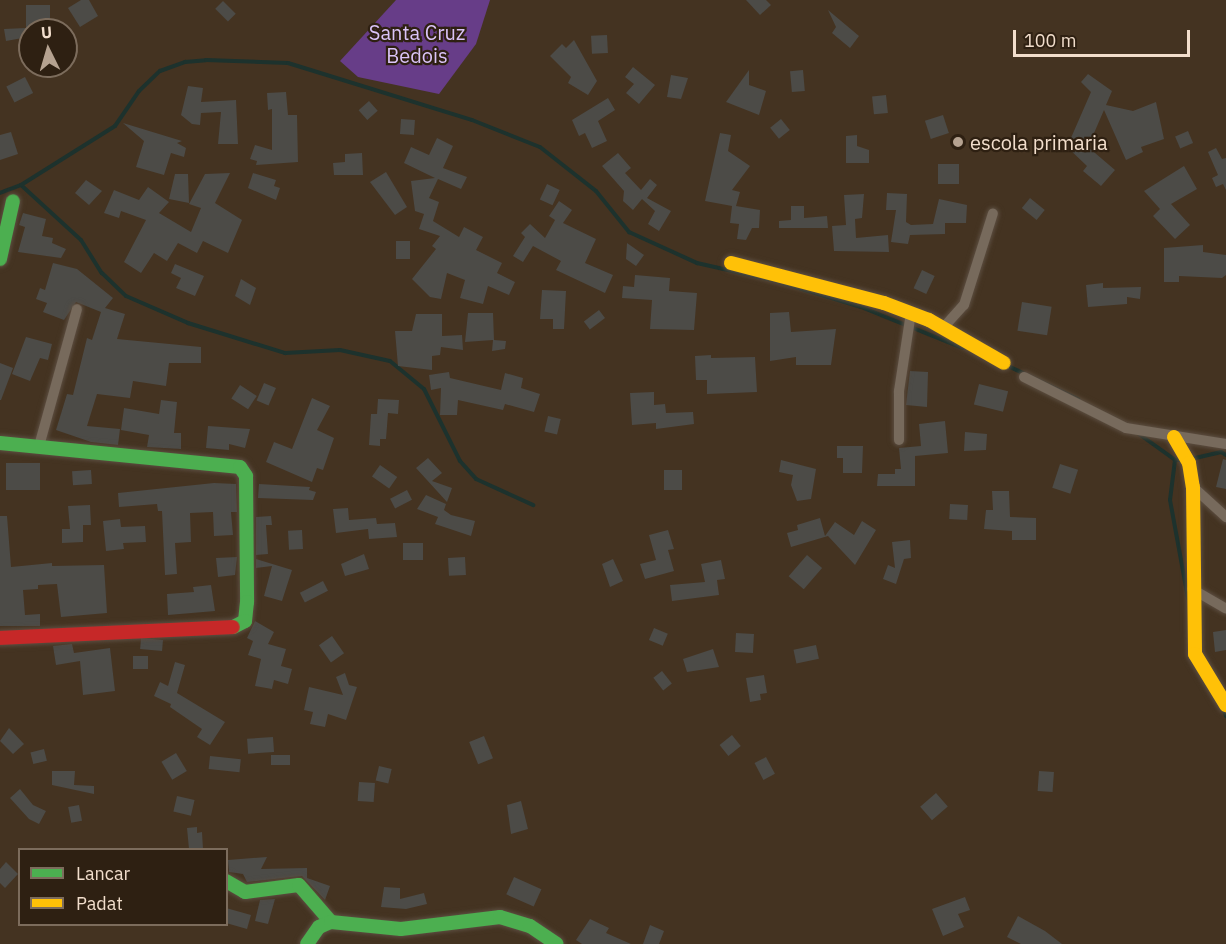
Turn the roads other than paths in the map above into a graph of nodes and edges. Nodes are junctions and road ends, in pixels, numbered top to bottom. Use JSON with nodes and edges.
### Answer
{"nodes":[{"id":1,"x":13,"y":201,"type":"dead end"},
{"id":2,"x":993,"y":213,"type":"dead end"},
{"id":3,"x":0,"y":259,"type":"edge"},
{"id":4,"x":731,"y":263,"type":"dead end"},
{"id":5,"x":77,"y":309,"type":"dead end"},
{"id":6,"x":911,"y":313,"type":"junction"},
{"id":7,"x":943,"y":328,"type":"junction"},
{"id":8,"x":1004,"y":363,"type":"dead end"},
{"id":9,"x":1024,"y":377,"type":"dead end"},
{"id":10,"x":1174,"y":437,"type":"junction"},
{"id":11,"x":899,"y":440,"type":"dead end"},
{"id":12,"x":0,"y":442,"type":"edge"},
{"id":13,"x":1226,"y":444,"type":"edge"},
{"id":14,"x":39,"y":446,"type":"junction"},
{"id":15,"x":1194,"y":487,"type":"junction"},
{"id":16,"x":1226,"y":517,"type":"edge"},
{"id":17,"x":1192,"y":589,"type":"junction"},
{"id":18,"x":1226,"y":609,"type":"edge"},
{"id":19,"x":0,"y":638,"type":"edge"},
{"id":20,"x":1226,"y":705,"type":"edge"},
{"id":21,"x":228,"y":882,"type":"edge"},
{"id":22,"x":331,"y":922,"type":"junction"},
{"id":23,"x":307,"y":944,"type":"edge"},
{"id":24,"x":557,"y":944,"type":"edge"}],
"edges":[{"from":1,"to":3,"type":"street"},
{"from":2,"to":7,"type":"street"},
{"from":4,"to":6,"type":"street"},
{"from":5,"to":14,"type":"street"},
{"from":6,"to":7,"type":"street"},
{"from":6,"to":11,"type":"street"},
{"from":7,"to":8,"type":"street"},
{"from":9,"to":10,"type":"street"},
{"from":10,"to":13,"type":"street"},
{"from":10,"to":15,"type":"street"},
{"from":12,"to":14,"type":"street"},
{"from":14,"to":19,"type":"street"},
{"from":15,"to":16,"type":"street"},
{"from":15,"to":17,"type":"street"},
{"from":17,"to":18,"type":"street"},
{"from":17,"to":20,"type":"street"},
{"from":21,"to":22,"type":"street"},
{"from":22,"to":23,"type":"street"},
{"from":22,"to":24,"type":"street"}]}
